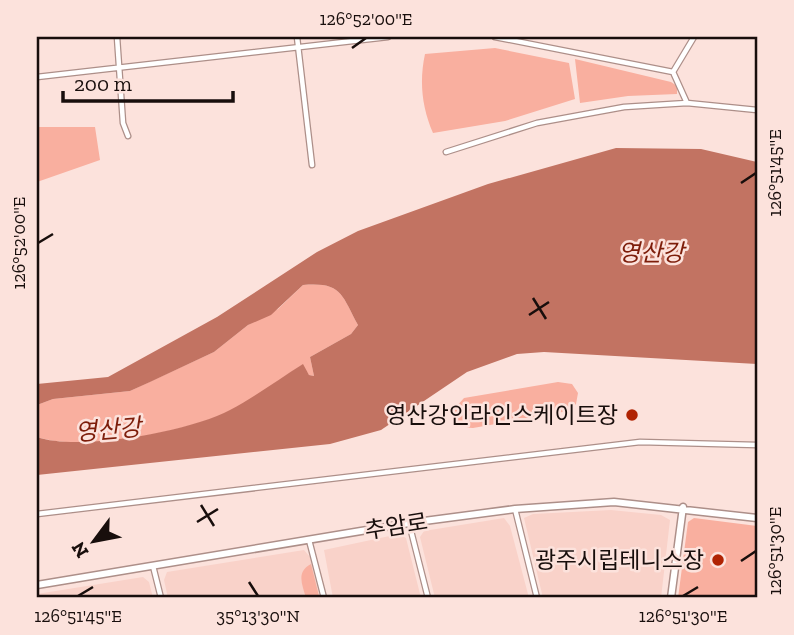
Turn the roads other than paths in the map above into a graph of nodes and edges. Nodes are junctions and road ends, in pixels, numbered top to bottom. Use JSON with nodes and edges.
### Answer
{"nodes":[{"id":1,"x":117,"y":37,"type":"edge"},
{"id":2,"x":297,"y":37,"type":"edge"},
{"id":3,"x":388,"y":37,"type":"edge"},
{"id":4,"x":495,"y":37,"type":"edge"},
{"id":5,"x":694,"y":37,"type":"edge"},
{"id":6,"x":298,"y":46,"type":"junction"},
{"id":7,"x":121,"y":67,"type":"junction"},
{"id":8,"x":673,"y":72,"type":"junction"},
{"id":9,"x":37,"y":77,"type":"edge"},
{"id":10,"x":687,"y":103,"type":"junction"},
{"id":11,"x":757,"y":110,"type":"edge"},
{"id":12,"x":128,"y":136,"type":"dead end"},
{"id":13,"x":446,"y":152,"type":"dead end"},
{"id":14,"x":312,"y":165,"type":"dead end"},
{"id":15,"x":757,"y":445,"type":"edge"},
{"id":16,"x":682,"y":507,"type":"junction"},
{"id":17,"x":515,"y":509,"type":"junction"},
{"id":18,"x":37,"y":516,"type":"edge"},
{"id":19,"x":757,"y":518,"type":"edge"},
{"id":20,"x":409,"y":523,"type":"junction"},
{"id":21,"x":309,"y":540,"type":"junction"},
{"id":22,"x":153,"y":566,"type":"junction"},
{"id":23,"x":37,"y":585,"type":"edge"},
{"id":24,"x":161,"y":598,"type":"edge"},
{"id":25,"x":324,"y":598,"type":"edge"},
{"id":26,"x":428,"y":598,"type":"edge"},
{"id":27,"x":537,"y":598,"type":"edge"},
{"id":28,"x":671,"y":598,"type":"edge"}],
"edges":[{"from":1,"to":7,"type":"street"},
{"from":2,"to":6,"type":"street"},
{"from":3,"to":6,"type":"street"},
{"from":4,"to":8,"type":"street"},
{"from":5,"to":8,"type":"street"},
{"from":6,"to":7,"type":"street"},
{"from":6,"to":14,"type":"street"},
{"from":7,"to":9,"type":"street"},
{"from":7,"to":12,"type":"street"},
{"from":8,"to":10,"type":"street"},
{"from":10,"to":11,"type":"street"},
{"from":10,"to":13,"type":"street"},
{"from":15,"to":18,"type":"street"},
{"from":16,"to":17,"type":"street","name":"추암로"},
{"from":16,"to":19,"type":"street","name":"추암로"},
{"from":16,"to":28,"type":"street"},
{"from":17,"to":20,"type":"street","name":"추암로"},
{"from":17,"to":27,"type":"street"},
{"from":20,"to":21,"type":"street","name":"추암로"},
{"from":20,"to":26,"type":"street"},
{"from":21,"to":22,"type":"street","name":"추암로"},
{"from":21,"to":25,"type":"street"},
{"from":22,"to":23,"type":"street","name":"추암로"},
{"from":22,"to":24,"type":"street"}]}
